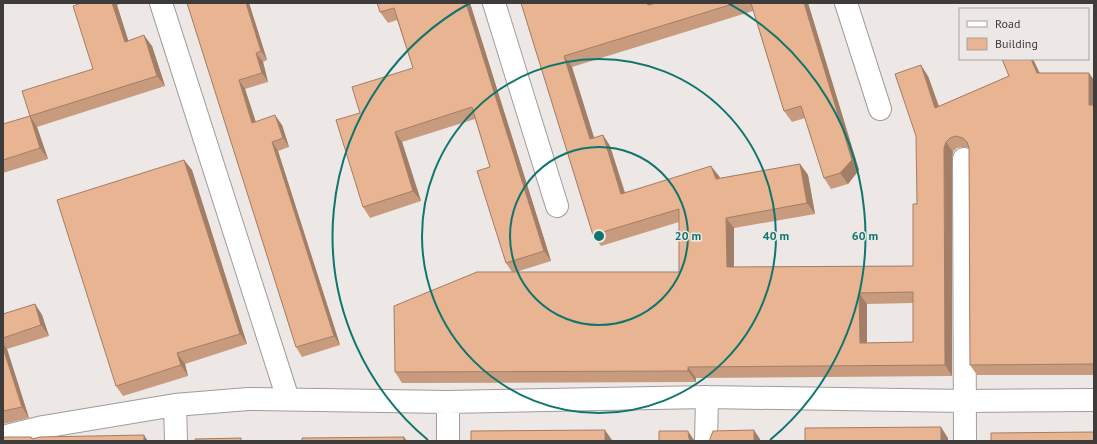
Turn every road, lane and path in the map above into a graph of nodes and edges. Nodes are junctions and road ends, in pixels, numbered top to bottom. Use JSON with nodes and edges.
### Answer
{"nodes":[{"id":1,"x":162,"y":3,"type":"edge"},
{"id":2,"x":494,"y":3,"type":"edge"},
{"id":3,"x":846,"y":3,"type":"edge"},
{"id":4,"x":880,"y":108,"type":"dead end"},
{"id":5,"x":964,"y":159,"type":"dead end"},
{"id":6,"x":557,"y":206,"type":"dead end"},
{"id":7,"x":707,"y":397,"type":"junction"},
{"id":8,"x":288,"y":399,"type":"junction"},
{"id":9,"x":1094,"y":400,"type":"edge"},
{"id":10,"x":965,"y":401,"type":"junction"},
{"id":11,"x":448,"y":402,"type":"junction"},
{"id":12,"x":176,"y":405,"type":"junction"},
{"id":13,"x":3,"y":437,"type":"edge"},
{"id":14,"x":176,"y":441,"type":"edge"},
{"id":15,"x":448,"y":441,"type":"edge"},
{"id":16,"x":706,"y":441,"type":"edge"},
{"id":17,"x":966,"y":441,"type":"edge"}],
"edges":[{"from":1,"to":8,"type":"street"},
{"from":2,"to":6,"type":"street"},
{"from":3,"to":4,"type":"street"},
{"from":5,"to":10,"type":"street"},
{"from":7,"to":10,"type":"street"},
{"from":7,"to":11,"type":"street"},
{"from":7,"to":16,"type":"street"},
{"from":8,"to":11,"type":"street"},
{"from":8,"to":12,"type":"street"},
{"from":9,"to":10,"type":"street"},
{"from":10,"to":17,"type":"street"},
{"from":11,"to":15,"type":"street"},
{"from":12,"to":13,"type":"street"},
{"from":12,"to":14,"type":"street"}]}
